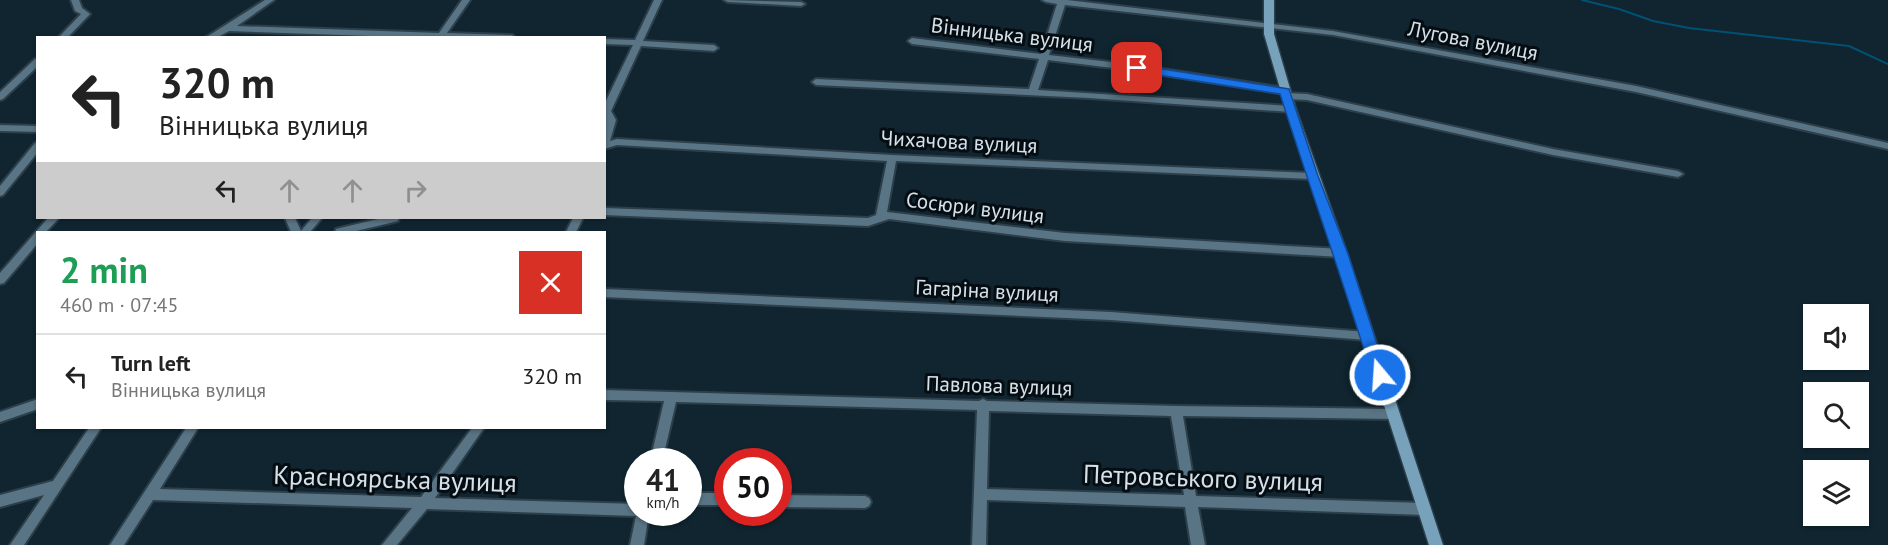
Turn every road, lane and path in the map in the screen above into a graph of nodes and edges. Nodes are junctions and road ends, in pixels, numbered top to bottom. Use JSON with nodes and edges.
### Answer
{"nodes":[{"id":1,"x":75,"y":0,"type":"edge"},
{"id":2,"x":270,"y":0,"type":"edge"},
{"id":3,"x":466,"y":0,"type":"edge"},
{"id":4,"x":658,"y":0,"type":"edge"},
{"id":5,"x":728,"y":0,"type":"edge"},
{"id":6,"x":1046,"y":0,"type":"edge"},
{"id":7,"x":1269,"y":0,"type":"edge"},
{"id":8,"x":1062,"y":2,"type":"junction"},
{"id":9,"x":801,"y":4,"type":"dead end"},
{"id":10,"x":1268,"y":25,"type":"junction"},
{"id":11,"x":228,"y":28,"type":"junction"},
{"id":12,"x":64,"y":36,"type":"edge"},
{"id":13,"x":213,"y":36,"type":"edge"},
{"id":14,"x":416,"y":36,"type":"edge"},
{"id":15,"x":441,"y":36,"type":"edge"},
{"id":16,"x":606,"y":41,"type":"edge"},
{"id":17,"x":912,"y":41,"type":"dead end"},
{"id":18,"x":637,"y":42,"type":"junction"},
{"id":19,"x":714,"y":48,"type":"dead end"},
{"id":20,"x":1045,"y":57,"type":"junction"},
{"id":21,"x":36,"y":63,"type":"edge"},
{"id":22,"x":816,"y":82,"type":"dead end"},
{"id":23,"x":1033,"y":92,"type":"junction"},
{"id":24,"x":1286,"y":94,"type":"junction"},
{"id":25,"x":0,"y":97,"type":"edge"},
{"id":26,"x":606,"y":107,"type":"edge"},
{"id":27,"x":1291,"y":110,"type":"junction"},
{"id":28,"x":606,"y":111,"type":"edge"},
{"id":29,"x":0,"y":128,"type":"edge"},
{"id":30,"x":36,"y":129,"type":"edge"},
{"id":31,"x":606,"y":142,"type":"edge"},
{"id":32,"x":606,"y":146,"type":"edge"},
{"id":33,"x":1888,"y":146,"type":"edge"},
{"id":34,"x":36,"y":148,"type":"edge"},
{"id":35,"x":892,"y":158,"type":"junction"},
{"id":36,"x":1678,"y":174,"type":"dead end"},
{"id":37,"x":1312,"y":176,"type":"junction"},
{"id":38,"x":0,"y":193,"type":"edge"},
{"id":39,"x":606,"y":212,"type":"edge"},
{"id":40,"x":881,"y":218,"type":"junction"},
{"id":41,"x":53,"y":219,"type":"edge"},
{"id":42,"x":315,"y":219,"type":"edge"},
{"id":43,"x":390,"y":219,"type":"edge"},
{"id":44,"x":41,"y":231,"type":"edge"},
{"id":45,"x":306,"y":231,"type":"edge"},
{"id":46,"x":344,"y":231,"type":"edge"},
{"id":47,"x":36,"y":238,"type":"edge"},
{"id":48,"x":1341,"y":254,"type":"junction"},
{"id":49,"x":0,"y":280,"type":"edge"},
{"id":50,"x":606,"y":293,"type":"edge"},
{"id":51,"x":1367,"y":336,"type":"junction"},
{"id":52,"x":606,"y":395,"type":"edge"},
{"id":53,"x":671,"y":396,"type":"junction"},
{"id":54,"x":983,"y":404,"type":"junction"},
{"id":55,"x":36,"y":405,"type":"edge"},
{"id":56,"x":1176,"y":411,"type":"junction"},
{"id":57,"x":1392,"y":414,"type":"junction"},
{"id":58,"x":0,"y":417,"type":"edge"},
{"id":59,"x":94,"y":429,"type":"edge"},
{"id":60,"x":191,"y":429,"type":"edge"},
{"id":61,"x":477,"y":429,"type":"edge"},
{"id":62,"x":659,"y":448,"type":"edge"},
{"id":63,"x":58,"y":485,"type":"junction"},
{"id":64,"x":151,"y":494,"type":"junction"},
{"id":65,"x":980,"y":494,"type":"junction"},
{"id":66,"x":1191,"y":500,"type":"junction"},
{"id":67,"x":0,"y":501,"type":"edge"},
{"id":68,"x":792,"y":501,"type":"edge"},
{"id":69,"x":425,"y":502,"type":"junction"},
{"id":70,"x":865,"y":502,"type":"dead end"},
{"id":71,"x":1424,"y":508,"type":"junction"},
{"id":72,"x":624,"y":509,"type":"edge"},
{"id":73,"x":641,"y":526,"type":"edge"},
{"id":74,"x":17,"y":545,"type":"edge"},
{"id":75,"x":117,"y":545,"type":"edge"},
{"id":76,"x":390,"y":545,"type":"edge"},
{"id":77,"x":637,"y":545,"type":"edge"},
{"id":78,"x":979,"y":545,"type":"edge"},
{"id":79,"x":1198,"y":545,"type":"edge"},
{"id":80,"x":1436,"y":545,"type":"edge"}],
"edges":[{"from":1,"to":12,"type":"street"},
{"from":2,"to":11,"type":"street"},
{"from":3,"to":15,"type":"street"},
{"from":4,"to":18,"type":"street"},
{"from":5,"to":9,"type":"street"},
{"from":6,"to":8,"type":"street","name":"Лугова вулиця"},
{"from":7,"to":10,"type":"main road"},
{"from":8,"to":10,"type":"street","name":"Лугова вулиця"},
{"from":8,"to":20,"type":"street"},
{"from":10,"to":24,"type":"main road"},
{"from":10,"to":33,"type":"street","name":"Лугова вулиця"},
{"from":11,"to":13,"type":"street"},
{"from":11,"to":14,"type":"street"},
{"from":16,"to":18,"type":"street"},
{"from":17,"to":20,"type":"street","name":"Вінницька вулиця"},
{"from":18,"to":19,"type":"street"},
{"from":18,"to":26,"type":"street"},
{"from":20,"to":23,"type":"street"},
{"from":20,"to":24,"type":"street","name":"Вінницька вулиця"},
{"from":21,"to":25,"type":"street"},
{"from":22,"to":23,"type":"street"},
{"from":23,"to":27,"type":"street"},
{"from":24,"to":27,"type":"main road"},
{"from":24,"to":36,"type":"street","name":"Вінницька вулиця"},
{"from":27,"to":37,"type":"main road"},
{"from":28,"to":31,"type":"street"},
{"from":29,"to":30,"type":"street"},
{"from":32,"to":35,"type":"street","name":"Чихачова вулиця"},
{"from":34,"to":38,"type":"street"},
{"from":35,"to":37,"type":"street","name":"Чихачова вулиця"},
{"from":35,"to":40,"type":"street"},
{"from":37,"to":48,"type":"main road"},
{"from":39,"to":40,"type":"street","name":"Сосюри вулиця"},
{"from":40,"to":48,"type":"street","name":"Сосюри вулиця"},
{"from":41,"to":44,"type":"street"},
{"from":42,"to":45,"type":"street"},
{"from":43,"to":46,"type":"street"},
{"from":47,"to":49,"type":"street"},
{"from":48,"to":51,"type":"main road"},
{"from":50,"to":51,"type":"street","name":"Гагаріна вулиця"},
{"from":51,"to":57,"type":"main road"},
{"from":52,"to":53,"type":"street","name":"Павлова вулиця"},
{"from":53,"to":54,"type":"street","name":"Павлова вулиця"},
{"from":53,"to":62,"type":"street"},
{"from":54,"to":56,"type":"street","name":"Павлова вулиця"},
{"from":54,"to":65,"type":"street"},
{"from":55,"to":58,"type":"street"},
{"from":56,"to":57,"type":"street","name":"Павлова вулиця"},
{"from":56,"to":66,"type":"street"},
{"from":57,"to":71,"type":"main road"},
{"from":59,"to":63,"type":"street"},
{"from":60,"to":64,"type":"street"},
{"from":61,"to":69,"type":"street"},
{"from":63,"to":67,"type":"street"},
{"from":63,"to":74,"type":"street"},
{"from":64,"to":69,"type":"street","name":"Красноярська вулиця"},
{"from":64,"to":75,"type":"street"},
{"from":65,"to":66,"type":"street","name":"Петровського вулиця"},
{"from":65,"to":78,"type":"street"},
{"from":66,"to":71,"type":"street","name":"Петровського вулиця"},
{"from":66,"to":79,"type":"street"},
{"from":68,"to":70,"type":"street"},
{"from":69,"to":72,"type":"street","name":"Красноярська вулиця"},
{"from":69,"to":76,"type":"street"},
{"from":71,"to":80,"type":"main road"},
{"from":73,"to":77,"type":"street"}]}
